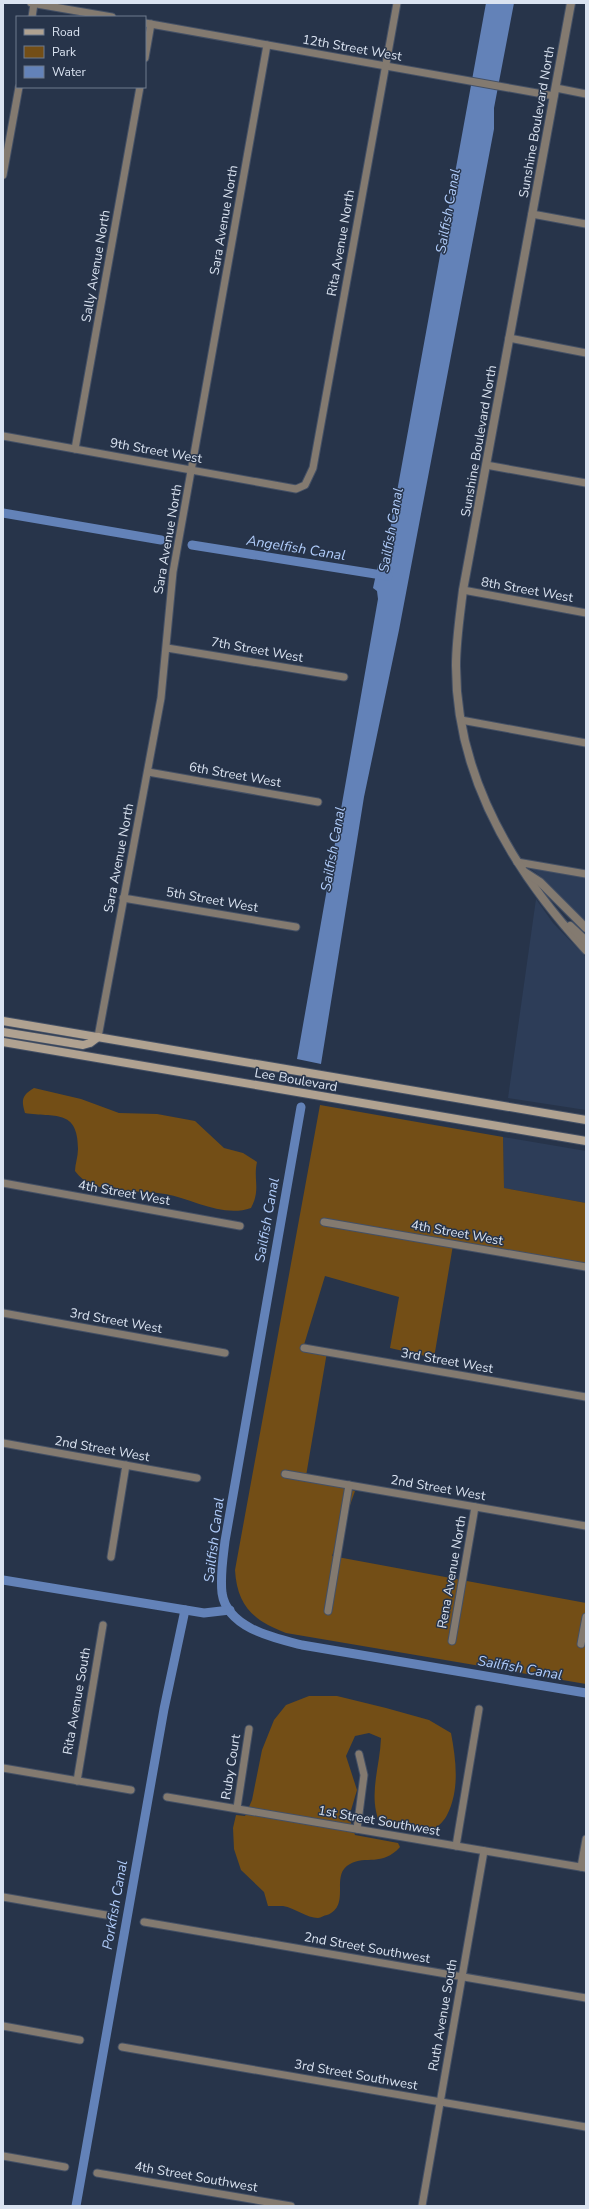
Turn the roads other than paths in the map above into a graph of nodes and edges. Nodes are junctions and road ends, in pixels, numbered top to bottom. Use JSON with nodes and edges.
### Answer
{"nodes":[{"id":1,"x":33,"y":3,"type":"edge"},
{"id":2,"x":397,"y":3,"type":"edge"},
{"id":3,"x":571,"y":3,"type":"edge"},
{"id":4,"x":32,"y":16,"type":"edge"},
{"id":5,"x":106,"y":16,"type":"edge"},
{"id":6,"x":148,"y":24,"type":"edge"},
{"id":7,"x":267,"y":45,"type":"junction"},
{"id":8,"x":146,"y":47,"type":"edge"},
{"id":9,"x":386,"y":66,"type":"junction"},
{"id":10,"x":19,"y":88,"type":"edge"},
{"id":11,"x":140,"y":88,"type":"edge"},
{"id":12,"x":555,"y":92,"type":"junction"},
{"id":13,"x":586,"y":94,"type":"edge"},
{"id":14,"x":3,"y":175,"type":"edge"},
{"id":15,"x":532,"y":214,"type":"junction"},
{"id":16,"x":586,"y":224,"type":"edge"},
{"id":17,"x":510,"y":338,"type":"junction"},
{"id":18,"x":586,"y":353,"type":"edge"},
{"id":19,"x":3,"y":436,"type":"edge"},
{"id":20,"x":75,"y":449,"type":"junction"},
{"id":21,"x":486,"y":465,"type":"junction"},
{"id":22,"x":192,"y":469,"type":"junction"},
{"id":23,"x":586,"y":483,"type":"edge"},
{"id":24,"x":305,"y":485,"type":"joint"},
{"id":25,"x":463,"y":590,"type":"junction"},
{"id":26,"x":586,"y":613,"type":"edge"},
{"id":27,"x":167,"y":648,"type":"junction"},
{"id":28,"x":344,"y":677,"type":"dead end"},
{"id":29,"x":461,"y":720,"type":"junction"},
{"id":30,"x":586,"y":743,"type":"edge"},
{"id":31,"x":148,"y":772,"type":"junction"},
{"id":32,"x":318,"y":802,"type":"dead end"},
{"id":33,"x":517,"y":862,"type":"junction"},
{"id":34,"x":525,"y":872,"type":"junction"},
{"id":35,"x":586,"y":874,"type":"edge"},
{"id":36,"x":123,"y":898,"type":"junction"},
{"id":37,"x":558,"y":920,"type":"junction"},
{"id":38,"x":296,"y":927,"type":"dead end"},
{"id":39,"x":586,"y":928,"type":"edge"},
{"id":40,"x":586,"y":941,"type":"edge"},
{"id":41,"x":586,"y":950,"type":"edge"},
{"id":42,"x":3,"y":1021,"type":"edge"},
{"id":43,"x":3,"y":1032,"type":"edge"},
{"id":44,"x":98,"y":1037,"type":"junction"},
{"id":45,"x":3,"y":1042,"type":"edge"},
{"id":46,"x":586,"y":1120,"type":"edge"},
{"id":47,"x":586,"y":1140,"type":"edge"},
{"id":48,"x":3,"y":1183,"type":"edge"},
{"id":49,"x":324,"y":1222,"type":"dead end"},
{"id":50,"x":240,"y":1226,"type":"dead end"},
{"id":51,"x":586,"y":1267,"type":"edge"},
{"id":52,"x":3,"y":1313,"type":"edge"},
{"id":53,"x":304,"y":1348,"type":"dead end"},
{"id":54,"x":225,"y":1353,"type":"dead end"},
{"id":55,"x":586,"y":1397,"type":"edge"},
{"id":56,"x":3,"y":1443,"type":"edge"},
{"id":57,"x":126,"y":1465,"type":"junction"},
{"id":58,"x":285,"y":1474,"type":"dead end"},
{"id":59,"x":197,"y":1478,"type":"dead end"},
{"id":60,"x":350,"y":1485,"type":"junction"},
{"id":61,"x":475,"y":1507,"type":"junction"},
{"id":62,"x":586,"y":1526,"type":"edge"},
{"id":63,"x":111,"y":1557,"type":"dead end"},
{"id":64,"x":328,"y":1611,"type":"dead end"},
{"id":65,"x":586,"y":1617,"type":"edge"},
{"id":66,"x":102,"y":1625,"type":"dead end"},
{"id":67,"x":452,"y":1641,"type":"dead end"},
{"id":68,"x":581,"y":1644,"type":"dead end"},
{"id":69,"x":480,"y":1709,"type":"dead end"},
{"id":70,"x":249,"y":1729,"type":"dead end"},
{"id":71,"x":360,"y":1754,"type":"dead end"},
{"id":72,"x":3,"y":1768,"type":"edge"},
{"id":73,"x":77,"y":1781,"type":"junction"},
{"id":74,"x":131,"y":1790,"type":"dead end"},
{"id":75,"x":167,"y":1796,"type":"dead end"},
{"id":76,"x":237,"y":1808,"type":"junction"},
{"id":77,"x":357,"y":1829,"type":"junction"},
{"id":78,"x":586,"y":1839,"type":"edge"},
{"id":79,"x":456,"y":1846,"type":"junction"},
{"id":80,"x":484,"y":1851,"type":"junction"},
{"id":81,"x":583,"y":1868,"type":"edge"},
{"id":82,"x":3,"y":1897,"type":"edge"},
{"id":83,"x":106,"y":1915,"type":"dead end"},
{"id":84,"x":144,"y":1922,"type":"dead end"},
{"id":85,"x":462,"y":1976,"type":"junction"},
{"id":86,"x":586,"y":1998,"type":"edge"},
{"id":87,"x":3,"y":2026,"type":"edge"},
{"id":88,"x":80,"y":2040,"type":"dead end"},
{"id":89,"x":122,"y":2047,"type":"dead end"},
{"id":90,"x":440,"y":2102,"type":"junction"},
{"id":91,"x":586,"y":2127,"type":"edge"},
{"id":92,"x":3,"y":2156,"type":"edge"},
{"id":93,"x":65,"y":2167,"type":"dead end"},
{"id":94,"x":97,"y":2173,"type":"dead end"},
{"id":95,"x":291,"y":2206,"type":"edge"},
{"id":96,"x":422,"y":2206,"type":"edge"}],
"edges":[{"from":1,"to":4,"type":"street"},
{"from":1,"to":5,"type":"street"},
{"from":2,"to":9,"type":"street","name":"Rita Avenue North"},
{"from":3,"to":12,"type":"street","name":"Sunshine Boulevard North"},
{"from":6,"to":7,"type":"street","name":"12th Street West"},
{"from":6,"to":8,"type":"street"},
{"from":7,"to":9,"type":"street","name":"12th Street West"},
{"from":7,"to":22,"type":"street","name":"Sara Avenue North"},
{"from":9,"to":12,"type":"street","name":"12th Street West"},
{"from":9,"to":24,"type":"street","name":"Rita Avenue North"},
{"from":10,"to":14,"type":"street"},
{"from":11,"to":20,"type":"street","name":"Sally Avenue North"},
{"from":12,"to":13,"type":"street","name":"12th Street West"},
{"from":12,"to":15,"type":"street","name":"Sunshine Boulevard North"},
{"from":15,"to":16,"type":"street"},
{"from":15,"to":17,"type":"street","name":"Sunshine Boulevard North"},
{"from":17,"to":18,"type":"street"},
{"from":17,"to":21,"type":"street","name":"Sunshine Boulevard North"},
{"from":19,"to":20,"type":"street","name":"9th Street West"},
{"from":20,"to":22,"type":"street","name":"9th Street West"},
{"from":21,"to":23,"type":"street"},
{"from":21,"to":25,"type":"street","name":"Sunshine Boulevard North"},
{"from":22,"to":24,"type":"street","name":"9th Street West"},
{"from":22,"to":27,"type":"street","name":"Sara Avenue North"},
{"from":25,"to":26,"type":"street","name":"8th Street West"},
{"from":25,"to":29,"type":"street","name":"Sunshine Boulevard North"},
{"from":27,"to":28,"type":"street","name":"7th Street West"},
{"from":27,"to":31,"type":"street","name":"Sara Avenue North"},
{"from":29,"to":30,"type":"street"},
{"from":29,"to":33,"type":"street","name":"Sunshine Boulevard North"},
{"from":31,"to":32,"type":"street","name":"6th Street West"},
{"from":31,"to":36,"type":"street","name":"Sara Avenue North"},
{"from":33,"to":34,"type":"street","name":"Sunshine Boulevard North"},
{"from":33,"to":35,"type":"street"},
{"from":34,"to":37,"type":"street","name":"Sunshine Boulevard North"},
{"from":34,"to":39,"type":"street","name":"Sunshine Boulevard North"},
{"from":36,"to":38,"type":"street","name":"5th Street West"},
{"from":36,"to":44,"type":"street","name":"Sara Avenue North"},
{"from":37,"to":40,"type":"street"},
{"from":37,"to":41,"type":"street","name":"Sunshine Boulevard North"},
{"from":42,"to":44,"type":"main road","name":"Lee Boulevard"},
{"from":43,"to":44,"type":"main road"},
{"from":44,"to":46,"type":"main road","name":"Lee Boulevard"},
{"from":45,"to":47,"type":"main road","name":"Lee Boulevard"},
{"from":48,"to":50,"type":"street","name":"4th Street West"},
{"from":49,"to":51,"type":"street","name":"4th Street West"},
{"from":52,"to":54,"type":"street","name":"3rd Street West"},
{"from":53,"to":55,"type":"street","name":"3rd Street West"},
{"from":56,"to":57,"type":"street","name":"2nd Street West"},
{"from":57,"to":59,"type":"street","name":"2nd Street West"},
{"from":57,"to":63,"type":"street"},
{"from":58,"to":60,"type":"street","name":"2nd Street West"},
{"from":60,"to":61,"type":"street","name":"2nd Street West"},
{"from":60,"to":64,"type":"street"},
{"from":61,"to":62,"type":"street","name":"2nd Street West"},
{"from":61,"to":67,"type":"street","name":"Rena Avenue North"},
{"from":65,"to":68,"type":"street"},
{"from":66,"to":73,"type":"street","name":"Rita Avenue South"},
{"from":69,"to":79,"type":"street"},
{"from":70,"to":76,"type":"street","name":"Ruby Court"},
{"from":71,"to":77,"type":"street"},
{"from":72,"to":73,"type":"street"},
{"from":73,"to":74,"type":"street"},
{"from":75,"to":76,"type":"street","name":"1st Street Southwest"},
{"from":76,"to":77,"type":"street","name":"1st Street Southwest"},
{"from":77,"to":79,"type":"street","name":"1st Street Southwest"},
{"from":78,"to":81,"type":"street"},
{"from":79,"to":80,"type":"street","name":"1st Street Southwest"},
{"from":80,"to":81,"type":"street","name":"1st Street Southwest"},
{"from":80,"to":85,"type":"street","name":"Ruth Avenue South"},
{"from":82,"to":83,"type":"street"},
{"from":84,"to":85,"type":"street","name":"2nd Street Southwest"},
{"from":85,"to":86,"type":"street","name":"2nd Street Southwest"},
{"from":85,"to":90,"type":"street","name":"Ruth Avenue South"},
{"from":87,"to":88,"type":"street"},
{"from":89,"to":90,"type":"street","name":"3rd Street Southwest"},
{"from":90,"to":91,"type":"street","name":"3rd Street Southwest"},
{"from":90,"to":96,"type":"street","name":"Ruth Avenue South"},
{"from":92,"to":93,"type":"street"},
{"from":94,"to":95,"type":"street","name":"4th Street Southwest"}]}
